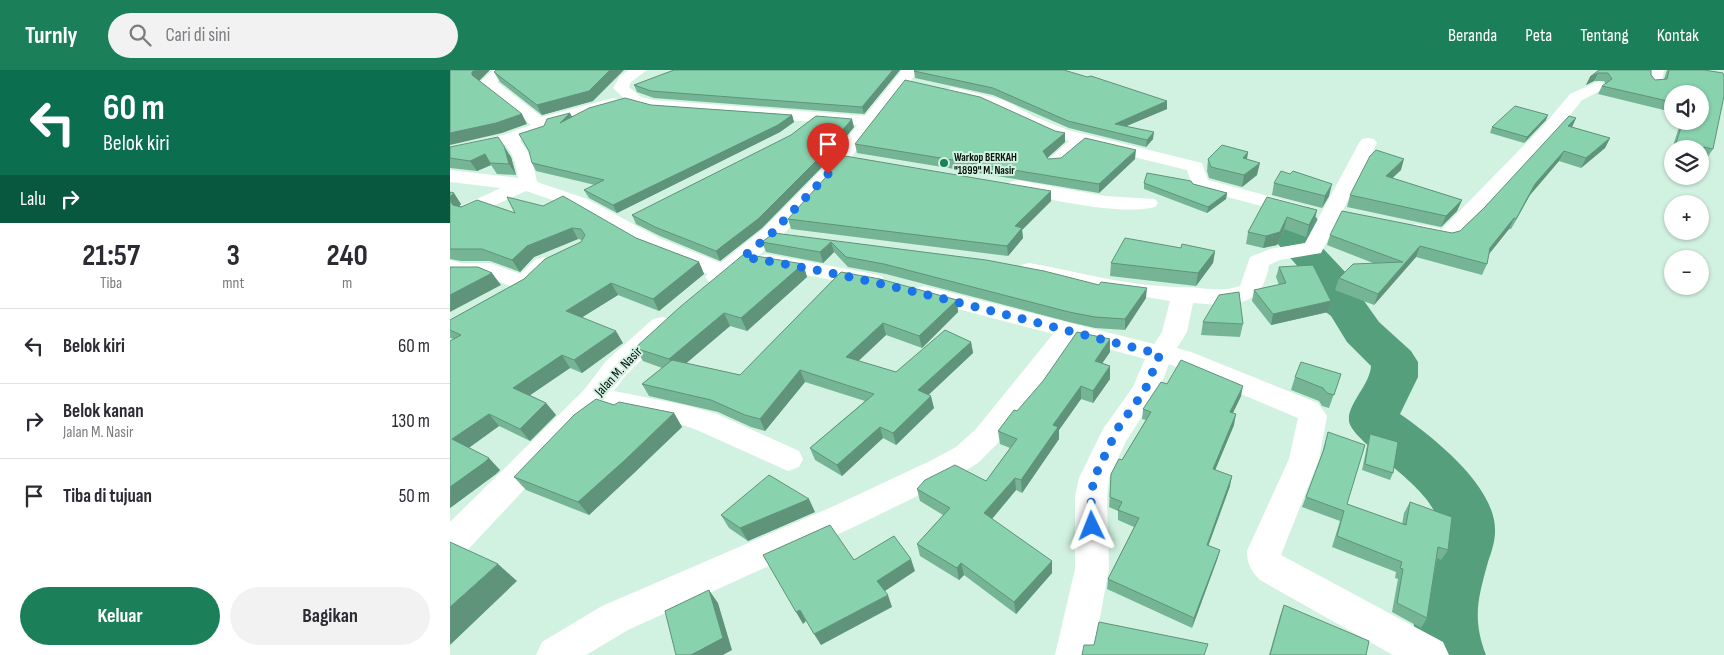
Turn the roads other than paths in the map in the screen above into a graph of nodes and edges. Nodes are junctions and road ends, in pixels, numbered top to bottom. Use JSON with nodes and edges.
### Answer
{"nodes":[{"id":1,"x":502,"y":70,"type":"edge"},
{"id":2,"x":640,"y":70,"type":"edge"},
{"id":3,"x":654,"y":79,"type":"edge"},
{"id":4,"x":910,"y":79,"type":"edge"},
{"id":5,"x":1599,"y":86,"type":"dead end"},
{"id":6,"x":937,"y":88,"type":"edge"},
{"id":7,"x":1007,"y":88,"type":"edge"},
{"id":8,"x":626,"y":93,"type":"junction"},
{"id":9,"x":988,"y":100,"type":"junction"},
{"id":10,"x":813,"y":118,"type":"junction"},
{"id":11,"x":868,"y":121,"type":"junction"},
{"id":12,"x":538,"y":123,"type":"junction"},
{"id":13,"x":796,"y":132,"type":"edge"},
{"id":14,"x":508,"y":139,"type":"junction"},
{"id":15,"x":1082,"y":139,"type":"junction"},
{"id":16,"x":1368,"y":143,"type":"dead end"},
{"id":17,"x":450,"y":152,"type":"edge"},
{"id":18,"x":1054,"y":162,"type":"edge"},
{"id":19,"x":450,"y":176,"type":"edge"},
{"id":20,"x":995,"y":182,"type":"edge"},
{"id":21,"x":525,"y":185,"type":"junction"},
{"id":22,"x":1148,"y":203,"type":"dead end"},
{"id":23,"x":468,"y":210,"type":"edge"},
{"id":24,"x":1331,"y":215,"type":"junction"},
{"id":25,"x":1351,"y":216,"type":"edge"},
{"id":26,"x":1399,"y":226,"type":"edge"},
{"id":27,"x":771,"y":234,"type":"junction"},
{"id":28,"x":799,"y":237,"type":"edge"},
{"id":29,"x":563,"y":254,"type":"edge"},
{"id":30,"x":743,"y":257,"type":"junction"},
{"id":31,"x":1006,"y":265,"type":"edge"},
{"id":32,"x":450,"y":267,"type":"edge"},
{"id":33,"x":723,"y":272,"type":"junction"},
{"id":34,"x":522,"y":284,"type":"junction"},
{"id":35,"x":1183,"y":294,"type":"junction"},
{"id":36,"x":696,"y":295,"type":"edge"},
{"id":37,"x":498,"y":298,"type":"edge"},
{"id":38,"x":676,"y":312,"type":"edge"},
{"id":39,"x":1069,"y":332,"type":"junction"},
{"id":40,"x":1170,"y":356,"type":"junction"},
{"id":41,"x":594,"y":397,"type":"junction"},
{"id":42,"x":788,"y":460,"type":"dead end"},
{"id":43,"x":450,"y":545,"type":"edge"},
{"id":44,"x":556,"y":655,"type":"edge"},
{"id":45,"x":1074,"y":655,"type":"edge"},
{"id":46,"x":1430,"y":655,"type":"edge"}],
"edges":[{"from":1,"to":12,"type":"street"},
{"from":2,"to":8,"type":"street"},
{"from":3,"to":8,"type":"street"},
{"from":4,"to":11,"type":"street"},
{"from":5,"to":26,"type":"street"},
{"from":6,"to":9,"type":"street"},
{"from":7,"to":9,"type":"street"},
{"from":8,"to":10,"type":"street"},
{"from":8,"to":12,"type":"street"},
{"from":9,"to":15,"type":"street"},
{"from":10,"to":11,"type":"street"},
{"from":10,"to":13,"type":"street"},
{"from":11,"to":27,"type":"street"},
{"from":12,"to":14,"type":"street"},
{"from":14,"to":17,"type":"street"},
{"from":14,"to":21,"type":"street"},
{"from":15,"to":18,"type":"street"},
{"from":15,"to":24,"type":"street"},
{"from":16,"to":24,"type":"street"},
{"from":19,"to":21,"type":"street"},
{"from":20,"to":22,"type":"street"},
{"from":21,"to":23,"type":"street"},
{"from":21,"to":33,"type":"street"},
{"from":24,"to":25,"type":"street"},
{"from":24,"to":35,"type":"street"},
{"from":27,"to":28,"type":"street"},
{"from":27,"to":30,"type":"street"},
{"from":29,"to":34,"type":"street"},
{"from":30,"to":33,"type":"street"},
{"from":30,"to":39,"type":"street"},
{"from":31,"to":35,"type":"street"},
{"from":32,"to":34,"type":"street"},
{"from":33,"to":36,"type":"street"},
{"from":34,"to":37,"type":"street"},
{"from":35,"to":40,"type":"street"},
{"from":38,"to":41,"type":"street","name":"Jalan M. Nasir"},
{"from":39,"to":40,"type":"street"},
{"from":39,"to":44,"type":"street"},
{"from":40,"to":45,"type":"street"},
{"from":40,"to":46,"type":"street"},
{"from":41,"to":42,"type":"street"},
{"from":41,"to":43,"type":"street","name":"Jalan M. Nasir"}]}
